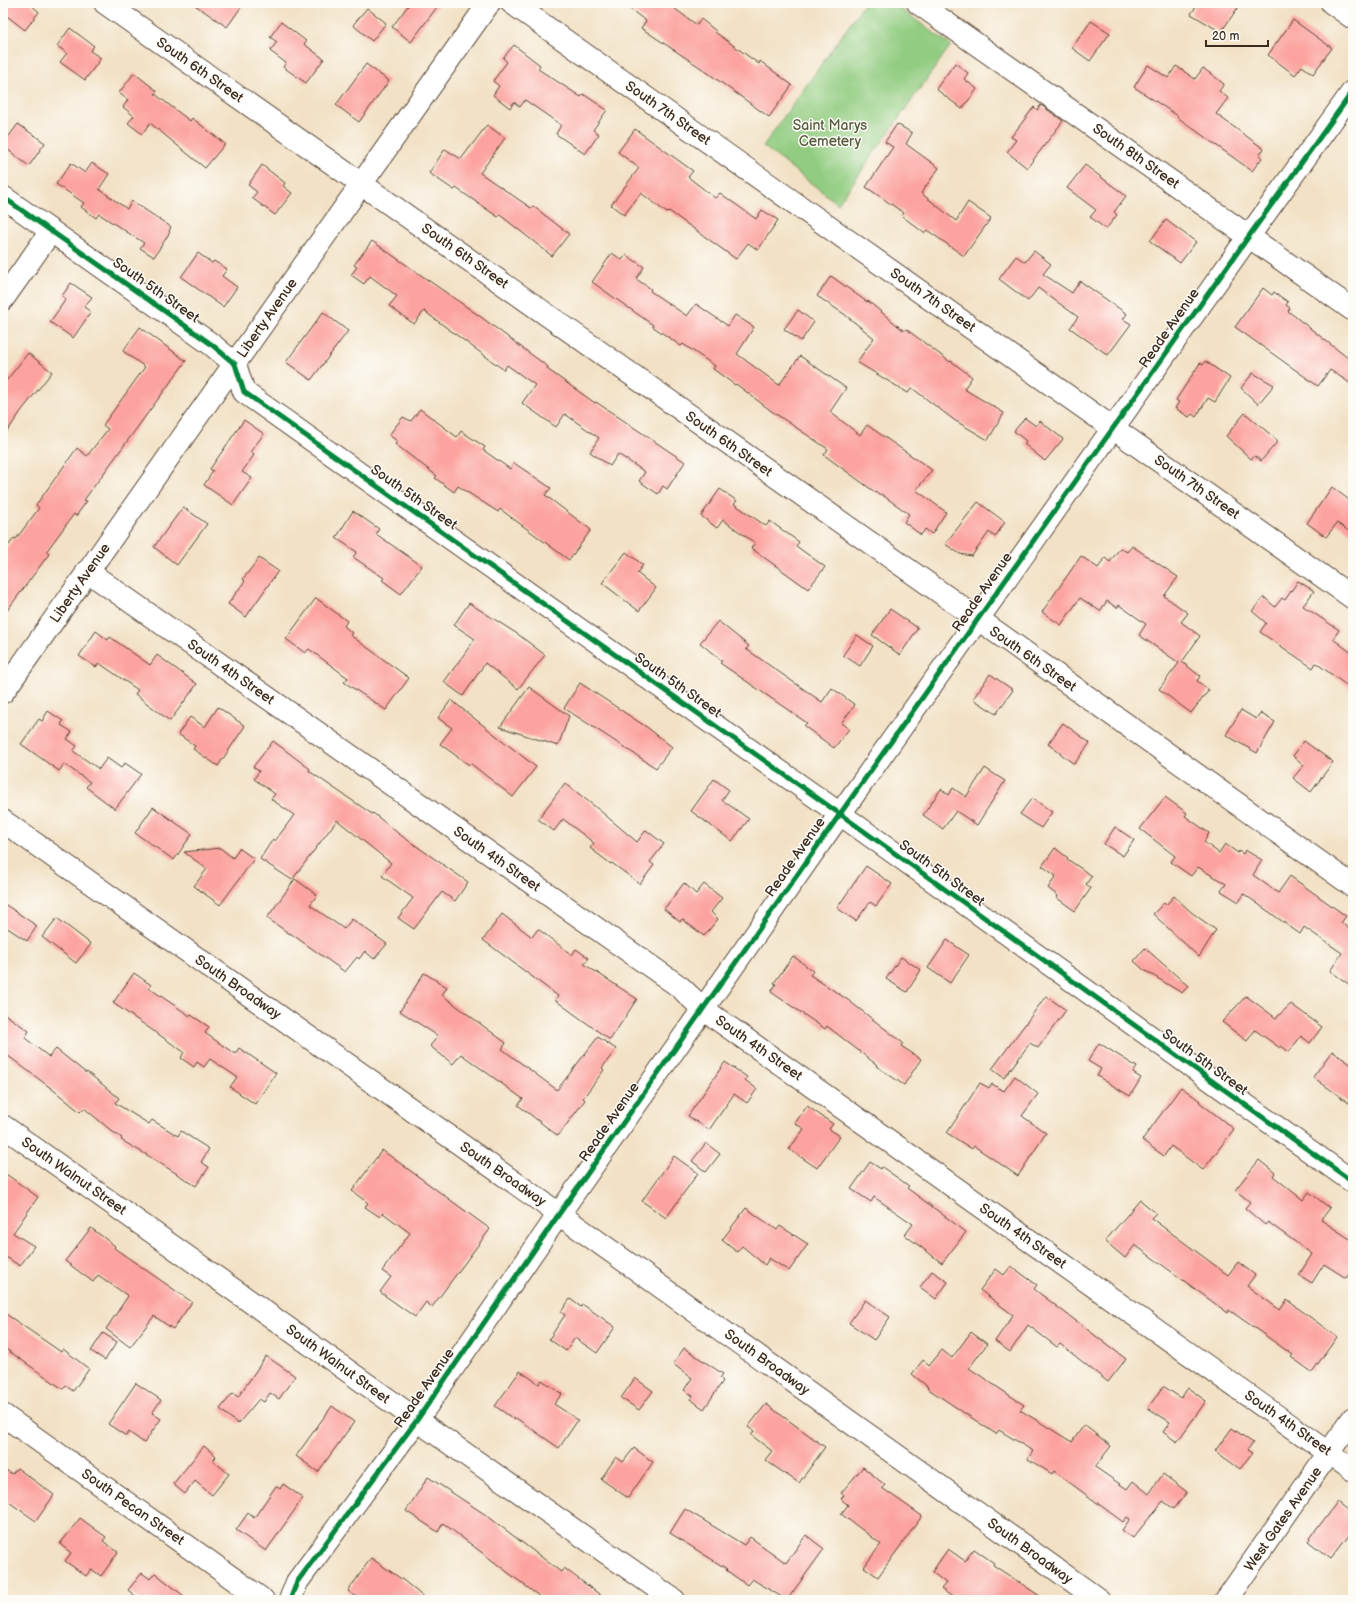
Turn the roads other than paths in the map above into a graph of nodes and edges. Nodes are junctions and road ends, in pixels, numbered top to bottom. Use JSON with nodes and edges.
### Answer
{"nodes":[{"id":1,"x":104,"y":3,"type":"edge"},
{"id":2,"x":489,"y":3,"type":"edge"},
{"id":3,"x":512,"y":3,"type":"edge"},
{"id":4,"x":918,"y":3,"type":"edge"},
{"id":5,"x":1332,"y":3,"type":"edge"},
{"id":6,"x":1353,"y":18,"type":"edge"},
{"id":7,"x":1353,"y":91,"type":"edge"},
{"id":8,"x":362,"y":184,"type":"junction"},
{"id":9,"x":3,"y":197,"type":"edge"},
{"id":10,"x":51,"y":231,"type":"junction"},
{"id":11,"x":1249,"y":236,"type":"junction"},
{"id":12,"x":3,"y":299,"type":"edge"},
{"id":13,"x":1353,"y":310,"type":"edge"},
{"id":14,"x":235,"y":364,"type":"junction"},
{"id":15,"x":1114,"y":428,"type":"junction"},
{"id":16,"x":87,"y":571,"type":"junction"},
{"id":17,"x":1353,"y":598,"type":"edge"},
{"id":18,"x":978,"y":619,"type":"junction"},
{"id":19,"x":3,"y":692,"type":"edge"},
{"id":20,"x":840,"y":814,"type":"junction"},
{"id":21,"x":3,"y":821,"type":"edge"},
{"id":22,"x":1353,"y":886,"type":"edge"},
{"id":23,"x":703,"y":1009,"type":"junction"},
{"id":24,"x":3,"y":1126,"type":"edge"},
{"id":25,"x":1353,"y":1182,"type":"edge"},
{"id":26,"x":559,"y":1214,"type":"junction"},
{"id":27,"x":3,"y":1415,"type":"edge"},
{"id":28,"x":1353,"y":1418,"type":"edge"},
{"id":29,"x":417,"y":1420,"type":"junction"},
{"id":30,"x":1329,"y":1453,"type":"junction"},
{"id":31,"x":1353,"y":1470,"type":"edge"},
{"id":32,"x":263,"y":1600,"type":"edge"},
{"id":33,"x":290,"y":1600,"type":"edge"},
{"id":34,"x":674,"y":1600,"type":"edge"},
{"id":35,"x":1099,"y":1600,"type":"edge"},
{"id":36,"x":1226,"y":1600,"type":"edge"}],
"edges":[{"from":1,"to":8,"type":"street","name":"South 6th Street"},
{"from":2,"to":8,"type":"street","name":"Liberty Avenue"},
{"from":3,"to":15,"type":"street","name":"South 7th Street"},
{"from":4,"to":11,"type":"street","name":"South 8th Street"},
{"from":5,"to":6,"type":"street"},
{"from":7,"to":11,"type":"street","name":"Reade Avenue"},
{"from":8,"to":14,"type":"street","name":"Liberty Avenue"},
{"from":8,"to":18,"type":"street","name":"South 6th Street"},
{"from":9,"to":10,"type":"street","name":"South 5th Street"},
{"from":10,"to":12,"type":"street"},
{"from":10,"to":14,"type":"street","name":"South 5th Street"},
{"from":11,"to":13,"type":"street","name":"South 8th Street"},
{"from":11,"to":15,"type":"street","name":"Reade Avenue"},
{"from":14,"to":16,"type":"street","name":"Liberty Avenue"},
{"from":14,"to":20,"type":"street","name":"South 5th Street"},
{"from":15,"to":17,"type":"street","name":"South 7th Street"},
{"from":15,"to":18,"type":"street","name":"Reade Avenue"},
{"from":16,"to":19,"type":"street","name":"Liberty Avenue"},
{"from":16,"to":23,"type":"street","name":"South 4th Street"},
{"from":18,"to":20,"type":"street","name":"Reade Avenue"},
{"from":18,"to":22,"type":"street","name":"South 6th Street"},
{"from":20,"to":23,"type":"street","name":"Reade Avenue"},
{"from":20,"to":25,"type":"street","name":"South 5th Street"},
{"from":21,"to":26,"type":"street","name":"South Broadway"},
{"from":23,"to":26,"type":"street","name":"Reade Avenue"},
{"from":23,"to":30,"type":"street","name":"South 4th Street"},
{"from":24,"to":29,"type":"street","name":"South Walnut Street"},
{"from":26,"to":29,"type":"street","name":"Reade Avenue"},
{"from":26,"to":35,"type":"street","name":"South Broadway"},
{"from":27,"to":32,"type":"street","name":"South Pecan Street"},
{"from":28,"to":30,"type":"street","name":"West Gates Avenue"},
{"from":29,"to":33,"type":"street","name":"Reade Avenue"},
{"from":29,"to":34,"type":"street","name":"South Walnut Street"},
{"from":30,"to":31,"type":"street","name":"South 4th Street"},
{"from":30,"to":36,"type":"street","name":"West Gates Avenue"}]}
